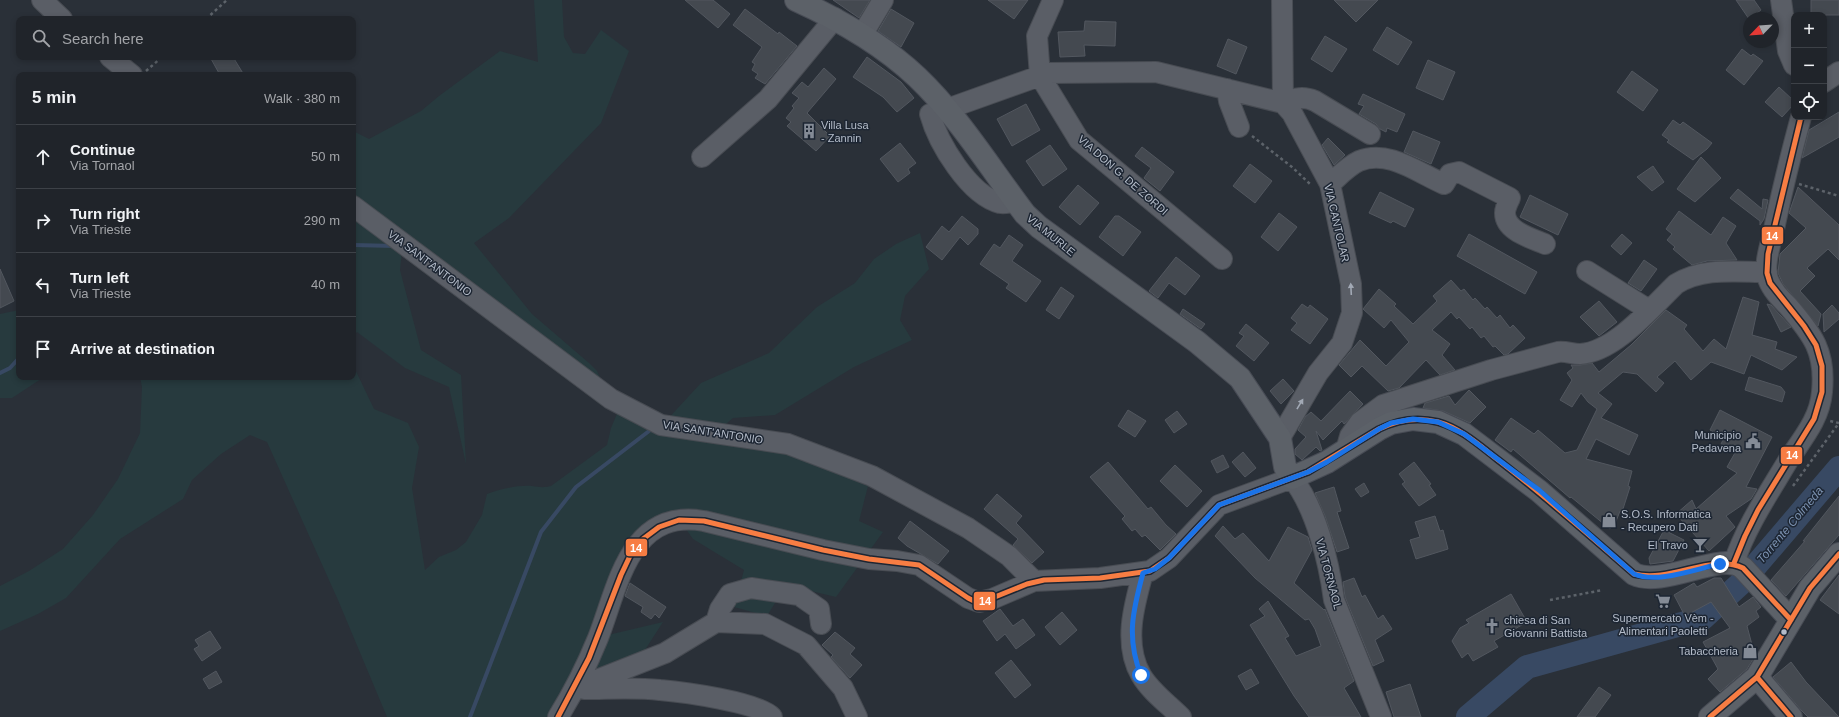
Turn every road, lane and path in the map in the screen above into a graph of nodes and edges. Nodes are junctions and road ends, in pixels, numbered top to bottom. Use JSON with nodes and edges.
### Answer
{"nodes":[{"id":1,"x":42,"y":0,"type":"edge"},
{"id":2,"x":228,"y":0,"type":"edge"},
{"id":3,"x":796,"y":0,"type":"edge"},
{"id":4,"x":882,"y":0,"type":"edge"},
{"id":5,"x":1053,"y":0,"type":"edge"},
{"id":6,"x":1282,"y":0,"type":"edge"},
{"id":7,"x":1781,"y":0,"type":"edge"},
{"id":8,"x":59,"y":16,"type":"edge"},
{"id":9,"x":209,"y":16,"type":"edge"},
{"id":10,"x":835,"y":18,"type":"junction"},
{"id":11,"x":862,"y":35,"type":"junction"},
{"id":12,"x":1791,"y":58,"type":"edge"},
{"id":13,"x":114,"y":60,"type":"edge"},
{"id":14,"x":158,"y":60,"type":"edge"},
{"id":15,"x":128,"y":72,"type":"edge"},
{"id":16,"x":144,"y":72,"type":"edge"},
{"id":17,"x":1839,"y":72,"type":"edge"},
{"id":18,"x":1040,"y":76,"type":"junction"},
{"id":19,"x":1827,"y":80,"type":"edge"},
{"id":20,"x":1227,"y":89,"type":"junction"},
{"id":21,"x":1283,"y":103,"type":"junction"},
{"id":22,"x":938,"y":112,"type":"junction"},
{"id":23,"x":1800,"y":120,"type":"edge"},
{"id":24,"x":1238,"y":127,"type":"joint"},
{"id":25,"x":1370,"y":134,"type":"dead end"},
{"id":26,"x":702,"y":157,"type":"dead end"},
{"id":27,"x":1784,"y":179,"type":"junction"},
{"id":28,"x":1332,"y":193,"type":"junction"},
{"id":29,"x":1839,"y":196,"type":"edge"},
{"id":30,"x":356,"y":208,"type":"edge"},
{"id":31,"x":1545,"y":244,"type":"dead end"},
{"id":32,"x":1222,"y":259,"type":"dead end"},
{"id":33,"x":1587,"y":271,"type":"dead end"},
{"id":34,"x":1767,"y":272,"type":"junction"},
{"id":35,"x":1649,"y":310,"type":"junction"},
{"id":36,"x":1839,"y":423,"type":"edge"},
{"id":37,"x":1280,"y":438,"type":"junction"},
{"id":38,"x":1346,"y":450,"type":"junction"},
{"id":39,"x":1292,"y":478,"type":"junction"},
{"id":40,"x":1792,"y":488,"type":"dead end"},
{"id":41,"x":1839,"y":554,"type":"edge"},
{"id":42,"x":1738,"y":566,"type":"junction"},
{"id":43,"x":1143,"y":573,"type":"junction"},
{"id":44,"x":1034,"y":581,"type":"junction"},
{"id":45,"x":1603,"y":590,"type":"dead end"},
{"id":46,"x":1550,"y":600,"type":"dead end"},
{"id":47,"x":1791,"y":620,"type":"junction"},
{"id":48,"x":716,"y":622,"type":"junction"},
{"id":49,"x":820,"y":624,"type":"dead end"},
{"id":50,"x":1757,"y":677,"type":"junction"},
{"id":51,"x":574,"y":689,"type":"junction"},
{"id":52,"x":727,"y":709,"type":"edge"},
{"id":53,"x":558,"y":717,"type":"edge"},
{"id":54,"x":772,"y":717,"type":"edge"},
{"id":55,"x":857,"y":717,"type":"edge"},
{"id":56,"x":1181,"y":717,"type":"edge"},
{"id":57,"x":1381,"y":717,"type":"edge"},
{"id":58,"x":1710,"y":717,"type":"edge"},
{"id":59,"x":1791,"y":717,"type":"edge"}],
"edges":[{"from":1,"to":8,"type":"street"},
{"from":2,"to":9,"type":"path"},
{"from":3,"to":10,"type":"main road","name":"VIA MURLE"},
{"from":4,"to":11,"type":"street"},
{"from":5,"to":18,"type":"street","name":"VIA DON G. DE ZORDI"},
{"from":6,"to":21,"type":"street"},
{"from":7,"to":12,"type":"street"},
{"from":10,"to":11,"type":"main road","name":"VIA MURLE"},
{"from":10,"to":26,"type":"street"},
{"from":11,"to":22,"type":"main road","name":"VIA MURLE"},
{"from":13,"to":15,"type":"street"},
{"from":14,"to":16,"type":"path"},
{"from":17,"to":19,"type":"street"},
{"from":18,"to":20,"type":"street"},
{"from":18,"to":22,"type":"street"},
{"from":18,"to":32,"type":"street","name":"VIA DON G. DE ZORDI"},
{"from":20,"to":21,"type":"street"},
{"from":20,"to":24,"type":"street"},
{"from":21,"to":25,"type":"street"},
{"from":21,"to":28,"type":"street","name":"VIA CANTOLAR"},
{"from":22,"to":37,"type":"main road","name":"VIA MURLE"},
{"from":23,"to":27,"type":"street"},
{"from":24,"to":28,"type":"path"},
{"from":27,"to":29,"type":"path"},
{"from":27,"to":34,"type":"street"},
{"from":28,"to":31,"type":"street"},
{"from":37,"to":28,"type":"street","name":"VIA CANTOLAR","one_way":true},
{"from":30,"to":44,"type":"street","name":"VIA SANT'ANTONIO"},
{"from":33,"to":35,"type":"street"},
{"from":34,"to":35,"type":"street"},
{"from":34,"to":42,"type":"street"},
{"from":35,"to":38,"type":"street"},
{"from":36,"to":40,"type":"path"},
{"from":37,"to":39,"type":"main road","name":"VIA MURLE"},
{"from":38,"to":39,"type":"main road"},
{"from":38,"to":42,"type":"main road"},
{"from":39,"to":43,"type":"street"},
{"from":39,"to":57,"type":"street","name":"VIA TORNAOL"},
{"from":41,"to":47,"type":"main road"},
{"from":42,"to":47,"type":"main road"},
{"from":43,"to":44,"type":"street"},
{"from":43,"to":56,"type":"street"},
{"from":44,"to":51,"type":"street"},
{"from":45,"to":46,"type":"path"},
{"from":47,"to":50,"type":"main road"},
{"from":48,"to":49,"type":"street"},
{"from":48,"to":51,"type":"street"},
{"from":48,"to":55,"type":"street"},
{"from":50,"to":58,"type":"main road"},
{"from":50,"to":59,"type":"main road"},
{"from":51,"to":52,"type":"street"},
{"from":51,"to":53,"type":"street"},
{"from":52,"to":54,"type":"street"}]}
